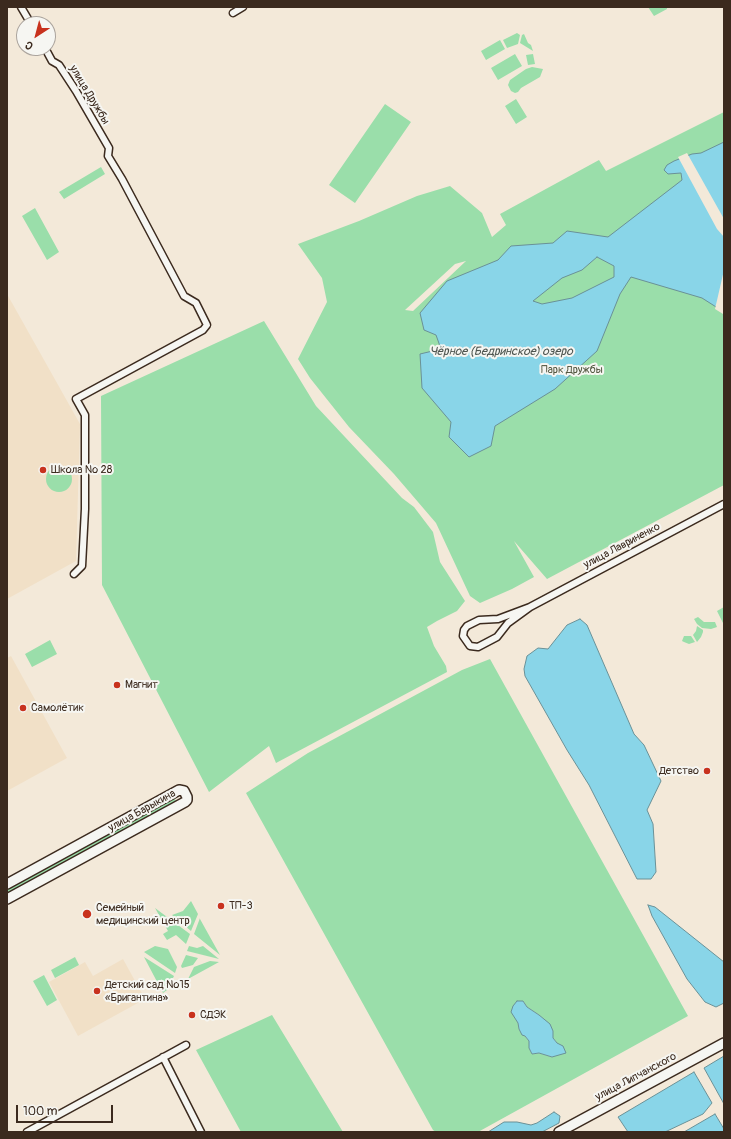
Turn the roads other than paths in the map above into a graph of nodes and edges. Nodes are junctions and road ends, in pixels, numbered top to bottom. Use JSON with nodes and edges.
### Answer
{"nodes":[{"id":1,"x":21,"y":7,"type":"edge"},
{"id":2,"x":243,"y":7,"type":"edge"},
{"id":3,"x":233,"y":13,"type":"dead end"},
{"id":4,"x":26,"y":16,"type":"edge"},
{"id":5,"x":49,"y":56,"type":"edge"},
{"id":6,"x":724,"y":504,"type":"edge"},
{"id":7,"x":74,"y":574,"type":"dead end"},
{"id":8,"x":530,"y":607,"type":"junction"},
{"id":9,"x":7,"y":884,"type":"edge"},
{"id":10,"x":7,"y":899,"type":"edge"},
{"id":11,"x":724,"y":1043,"type":"edge"},
{"id":12,"x":186,"y":1045,"type":"dead end"},
{"id":13,"x":163,"y":1057,"type":"junction"},
{"id":14,"x":27,"y":1132,"type":"edge"},
{"id":15,"x":201,"y":1132,"type":"edge"},
{"id":16,"x":559,"y":1132,"type":"edge"}],
"edges":[{"from":1,"to":4,"type":"street"},
{"from":2,"to":3,"type":"street"},
{"from":5,"to":7,"type":"street","name":"улица Дружбы"},
{"from":6,"to":8,"type":"street","name":"улица Лавриненко"},
{"from":8,"to":8,"type":"street"},
{"from":9,"to":10,"type":"street","name":"улица Барыкина"},
{"from":11,"to":16,"type":"street","name":"улица Липчанского"},
{"from":12,"to":13,"type":"street"},
{"from":13,"to":14,"type":"street"},
{"from":13,"to":15,"type":"street"}]}
